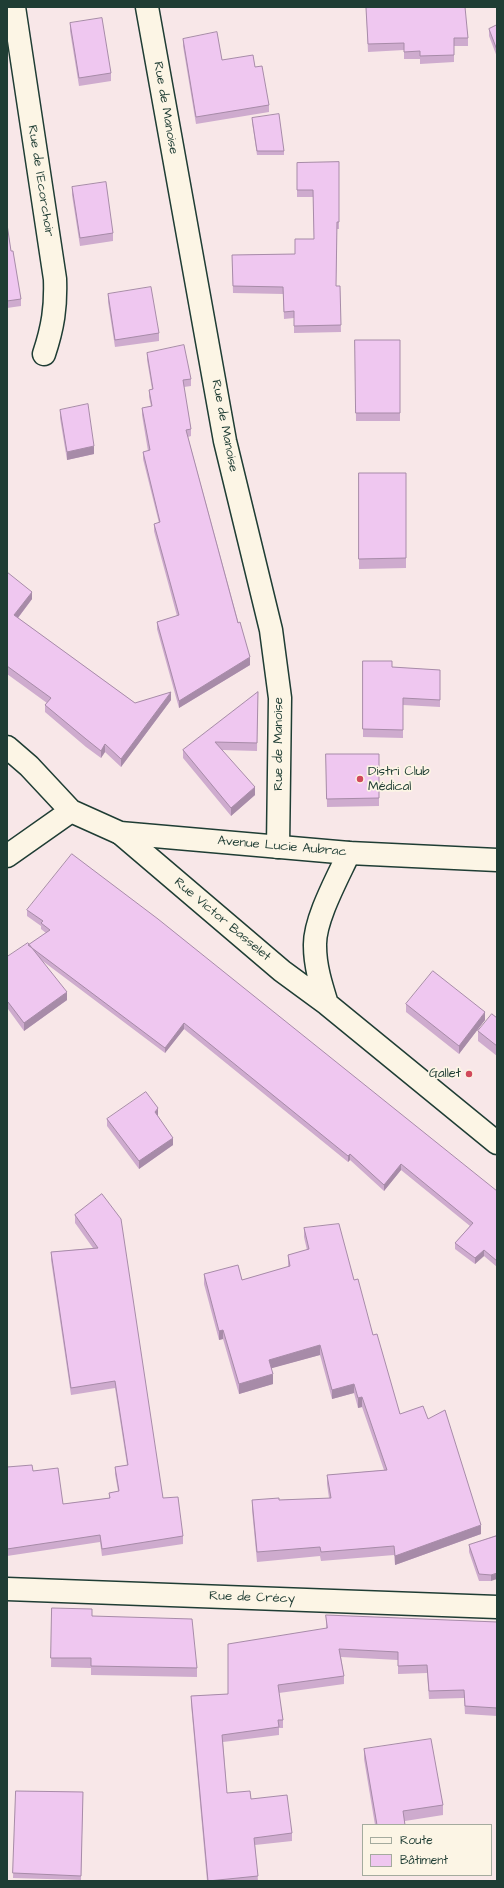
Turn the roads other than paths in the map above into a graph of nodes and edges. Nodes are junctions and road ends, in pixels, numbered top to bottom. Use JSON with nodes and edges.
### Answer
{"nodes":[{"id":1,"x":14,"y":7,"type":"edge"},
{"id":2,"x":147,"y":7,"type":"edge"},
{"id":3,"x":44,"y":354,"type":"dead end"},
{"id":4,"x":7,"y":747,"type":"edge"},
{"id":5,"x":71,"y":811,"type":"junction"},
{"id":6,"x":120,"y":833,"type":"junction"},
{"id":7,"x":278,"y":847,"type":"junction"},
{"id":8,"x":349,"y":853,"type":"junction"},
{"id":9,"x":7,"y":856,"type":"edge"},
{"id":10,"x":497,"y":860,"type":"edge"},
{"id":11,"x":327,"y":1004,"type":"junction"},
{"id":12,"x":497,"y":1143,"type":"edge"},
{"id":13,"x":7,"y":1589,"type":"edge"},
{"id":14,"x":497,"y":1607,"type":"edge"}],
"edges":[{"from":1,"to":3,"type":"street","name":"Rue de l'Ecorchoir"},
{"from":2,"to":7,"type":"street","name":"Rue de Manoise"},
{"from":4,"to":5,"type":"street"},
{"from":5,"to":6,"type":"street","name":"Avenue Lucie Aubrac"},
{"from":5,"to":9,"type":"street"},
{"from":6,"to":7,"type":"street","name":"Avenue Lucie Aubrac"},
{"from":6,"to":11,"type":"street","name":"Rue Victor Basselet"},
{"from":7,"to":8,"type":"street","name":"Avenue Lucie Aubrac"},
{"from":8,"to":10,"type":"street","name":"Avenue Lucie Aubrac"},
{"from":8,"to":11,"type":"street"},
{"from":11,"to":12,"type":"street","name":"Rue Victor Basselet"},
{"from":13,"to":14,"type":"street","name":"Rue de Crécy"}]}
